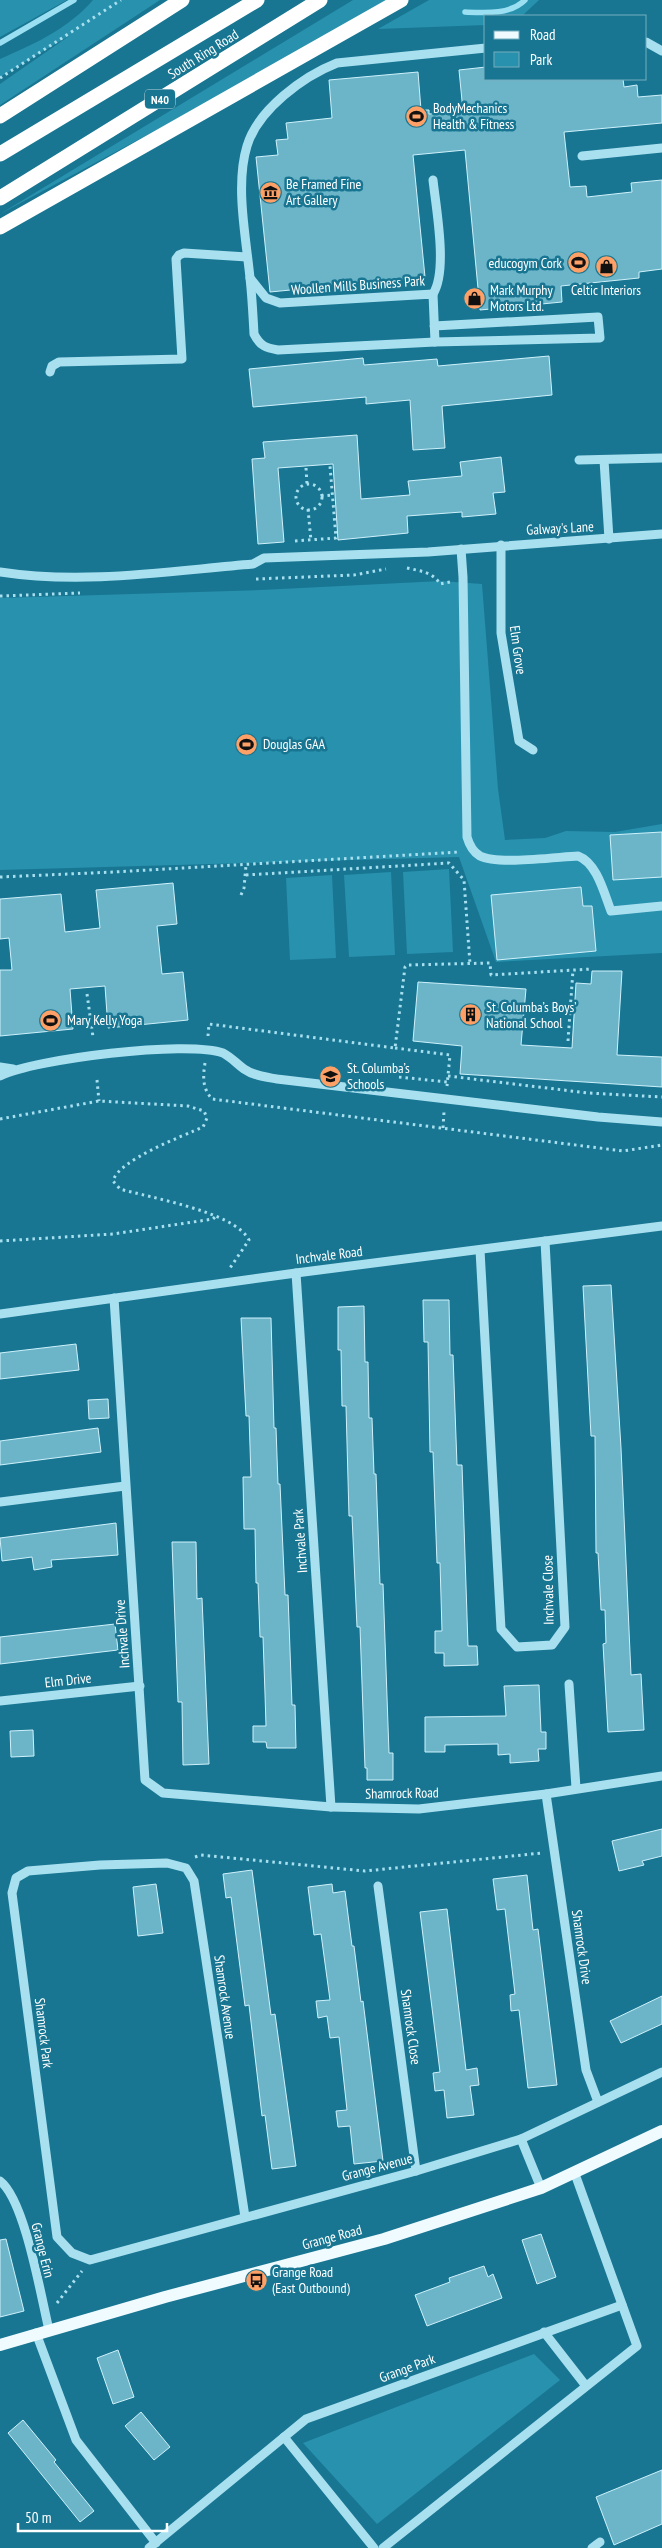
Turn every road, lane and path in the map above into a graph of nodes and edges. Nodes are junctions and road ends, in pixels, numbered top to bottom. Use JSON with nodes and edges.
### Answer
{"nodes":[{"id":1,"x":121,"y":0,"type":"edge"},
{"id":2,"x":182,"y":0,"type":"edge"},
{"id":3,"x":257,"y":0,"type":"edge"},
{"id":4,"x":320,"y":0,"type":"edge"},
{"id":5,"x":400,"y":0,"type":"edge"},
{"id":6,"x":647,"y":43,"type":"edge"},
{"id":7,"x":484,"y":48,"type":"edge"},
{"id":8,"x":662,"y":51,"type":"edge"},
{"id":9,"x":0,"y":78,"type":"edge"},
{"id":10,"x":0,"y":116,"type":"edge"},
{"id":11,"x":662,"y":148,"type":"edge"},
{"id":12,"x":0,"y":154,"type":"edge"},
{"id":13,"x":582,"y":156,"type":"dead end"},
{"id":14,"x":433,"y":180,"type":"dead end"},
{"id":15,"x":0,"y":198,"type":"edge"},
{"id":16,"x":0,"y":227,"type":"edge"},
{"id":17,"x":247,"y":257,"type":"junction"},
{"id":18,"x":250,"y":278,"type":"junction"},
{"id":19,"x":433,"y":294,"type":"junction"},
{"id":20,"x":434,"y":326,"type":"junction"},
{"id":21,"x":435,"y":342,"type":"junction"},
{"id":22,"x":50,"y":372,"type":"dead end"},
{"id":23,"x":662,"y":458,"type":"edge"},
{"id":24,"x":579,"y":460,"type":"dead end"},
{"id":25,"x":604,"y":460,"type":"junction"},
{"id":26,"x":330,"y":466,"type":"dead end"},
{"id":27,"x":306,"y":468,"type":"dead end"},
{"id":28,"x":307,"y":484,"type":"junction"},
{"id":29,"x":332,"y":495,"type":"junction"},
{"id":30,"x":321,"y":496,"type":"junction"},
{"id":31,"x":308,"y":510,"type":"junction"},
{"id":32,"x":662,"y":534,"type":"edge"},
{"id":33,"x":609,"y":539,"type":"junction"},
{"id":34,"x":310,"y":540,"type":"junction"},
{"id":35,"x":287,"y":542,"type":"dead end"},
{"id":36,"x":501,"y":546,"type":"junction"},
{"id":37,"x":460,"y":549,"type":"junction"},
{"id":38,"x":312,"y":556,"type":"junction"},
{"id":39,"x":397,"y":568,"type":"dead end"},
{"id":40,"x":387,"y":569,"type":"dead end"},
{"id":41,"x":0,"y":572,"type":"edge"},
{"id":42,"x":254,"y":580,"type":"dead end"},
{"id":43,"x":463,"y":580,"type":"junction"},
{"id":44,"x":86,"y":593,"type":"dead end"},
{"id":45,"x":0,"y":596,"type":"edge"},
{"id":46,"x":533,"y":750,"type":"dead end"},
{"id":47,"x":474,"y":851,"type":"junction"},
{"id":48,"x":246,"y":864,"type":"junction"},
{"id":49,"x":246,"y":875,"type":"junction"},
{"id":50,"x":0,"y":876,"type":"edge"},
{"id":51,"x":240,"y":895,"type":"dead end"},
{"id":52,"x":662,"y":906,"type":"edge"},
{"id":53,"x":470,"y":964,"type":"junction"},
{"id":54,"x":591,"y":969,"type":"dead end"},
{"id":55,"x":573,"y":970,"type":"junction"},
{"id":56,"x":86,"y":994,"type":"dead end"},
{"id":57,"x":93,"y":1037,"type":"dead end"},
{"id":58,"x":208,"y":1040,"type":"dead end"},
{"id":59,"x":568,"y":1041,"type":"dead end"},
{"id":60,"x":395,"y":1048,"type":"junction"},
{"id":61,"x":205,"y":1059,"type":"dead end"},
{"id":62,"x":0,"y":1066,"type":"edge"},
{"id":63,"x":13,"y":1069,"type":"junction"},
{"id":64,"x":0,"y":1076,"type":"edge"},
{"id":65,"x":448,"y":1076,"type":"junction"},
{"id":66,"x":399,"y":1077,"type":"dead end"},
{"id":67,"x":97,"y":1080,"type":"dead end"},
{"id":68,"x":447,"y":1082,"type":"junction"},
{"id":69,"x":446,"y":1090,"type":"dead end"},
{"id":70,"x":662,"y":1097,"type":"edge"},
{"id":71,"x":99,"y":1101,"type":"junction"},
{"id":72,"x":444,"y":1111,"type":"dead end"},
{"id":73,"x":0,"y":1119,"type":"edge"},
{"id":74,"x":662,"y":1122,"type":"edge"},
{"id":75,"x":443,"y":1128,"type":"junction"},
{"id":76,"x":662,"y":1145,"type":"edge"},
{"id":77,"x":215,"y":1217,"type":"junction"},
{"id":78,"x":662,"y":1226,"type":"edge"},
{"id":79,"x":0,"y":1241,"type":"edge"},
{"id":80,"x":545,"y":1241,"type":"junction"},
{"id":81,"x":480,"y":1250,"type":"junction"},
{"id":82,"x":296,"y":1273,"type":"junction"},
{"id":83,"x":230,"y":1282,"type":"junction"},
{"id":84,"x":114,"y":1298,"type":"junction"},
{"id":85,"x":0,"y":1314,"type":"edge"},
{"id":86,"x":125,"y":1486,"type":"junction"},
{"id":87,"x":0,"y":1502,"type":"edge"},
{"id":88,"x":569,"y":1684,"type":"dead end"},
{"id":89,"x":140,"y":1686,"type":"junction"},
{"id":90,"x":0,"y":1701,"type":"edge"},
{"id":91,"x":662,"y":1776,"type":"edge"},
{"id":92,"x":145,"y":1780,"type":"joint"},
{"id":93,"x":576,"y":1788,"type":"junction"},
{"id":94,"x":546,"y":1794,"type":"junction"},
{"id":95,"x":331,"y":1807,"type":"junction"},
{"id":96,"x":555,"y":1852,"type":"junction"},
{"id":97,"x":167,"y":1863,"type":"junction"},
{"id":98,"x":100,"y":1865,"type":"joint"},
{"id":99,"x":378,"y":1886,"type":"dead end"},
{"id":100,"x":662,"y":2072,"type":"edge"},
{"id":101,"x":598,"y":2102,"type":"junction"},
{"id":102,"x":662,"y":2131,"type":"edge"},
{"id":103,"x":521,"y":2138,"type":"junction"},
{"id":104,"x":416,"y":2171,"type":"junction"},
{"id":105,"x":575,"y":2174,"type":"junction"},
{"id":106,"x":0,"y":2181,"type":"edge"},
{"id":107,"x":541,"y":2188,"type":"junction"},
{"id":108,"x":245,"y":2217,"type":"junction"},
{"id":109,"x":90,"y":2260,"type":"junction"},
{"id":110,"x":622,"y":2305,"type":"junction"},
{"id":111,"x":43,"y":2307,"type":"junction"},
{"id":112,"x":42,"y":2331,"type":"junction"},
{"id":113,"x":544,"y":2332,"type":"junction"},
{"id":114,"x":0,"y":2345,"type":"edge"},
{"id":115,"x":586,"y":2386,"type":"junction"},
{"id":116,"x":284,"y":2437,"type":"junction"},
{"id":117,"x":600,"y":2542,"type":"dead end"},
{"id":118,"x":153,"y":2545,"type":"edge"},
{"id":119,"x":374,"y":2548,"type":"edge"},
{"id":120,"x":383,"y":2548,"type":"edge"},
{"id":121,"x":592,"y":2548,"type":"edge"}],
"edges":[{"from":1,"to":9,"type":"path"},
{"from":2,"to":10,"type":"highway"},
{"from":3,"to":12,"type":"highway","name":"South Ring Road","number":"N40"},
{"from":4,"to":15,"type":"highway","name":"South Ring Road","number":"N40"},
{"from":5,"to":16,"type":"highway"},
{"from":6,"to":8,"type":"street"},
{"from":7,"to":17,"type":"street"},
{"from":11,"to":13,"type":"street"},
{"from":14,"to":19,"type":"street"},
{"from":17,"to":18,"type":"street"},
{"from":17,"to":22,"type":"street"},
{"from":18,"to":19,"type":"street","name":"Woollen Mills Business Park"},
{"from":18,"to":21,"type":"street"},
{"from":19,"to":20,"type":"street","name":"Woollen Mills Business Park"},
{"from":20,"to":21,"type":"street","name":"Woollen Mills Business Park"},
{"from":20,"to":21,"type":"street"},
{"from":23,"to":25,"type":"street"},
{"from":24,"to":25,"type":"street"},
{"from":25,"to":33,"type":"street"},
{"from":26,"to":29,"type":"path"},
{"from":27,"to":28,"type":"path"},
{"from":28,"to":30,"type":"path"},
{"from":28,"to":31,"type":"path"},
{"from":29,"to":30,"type":"path"},
{"from":29,"to":34,"type":"path"},
{"from":30,"to":31,"type":"path"},
{"from":31,"to":34,"type":"path"},
{"from":32,"to":33,"type":"street","name":"Galway's Lane"},
{"from":33,"to":36,"type":"street","name":"Galway's Lane"},
{"from":34,"to":35,"type":"path"},
{"from":34,"to":38,"type":"path"},
{"from":36,"to":37,"type":"street","name":"Galway's Lane"},
{"from":36,"to":46,"type":"street","name":"Elm Grove"},
{"from":37,"to":38,"type":"street","name":"Galway's Lane"},
{"from":37,"to":43,"type":"street"},
{"from":38,"to":41,"type":"street","name":"Galway's Lane"},
{"from":39,"to":43,"type":"path"},
{"from":40,"to":42,"type":"path"},
{"from":43,"to":47,"type":"street"},
{"from":44,"to":45,"type":"path"},
{"from":47,"to":48,"type":"path"},
{"from":47,"to":52,"type":"street"},
{"from":48,"to":49,"type":"path"},
{"from":48,"to":50,"type":"path"},
{"from":49,"to":51,"type":"path"},
{"from":49,"to":53,"type":"path"},
{"from":53,"to":55,"type":"path"},
{"from":53,"to":60,"type":"path"},
{"from":54,"to":55,"type":"path"},
{"from":55,"to":59,"type":"path"},
{"from":56,"to":57,"type":"path"},
{"from":58,"to":60,"type":"path"},
{"from":60,"to":65,"type":"path"},
{"from":61,"to":75,"type":"path"},
{"from":62,"to":63,"type":"street"},
{"from":63,"to":64,"type":"street"},
{"from":63,"to":74,"type":"street"},
{"from":65,"to":68,"type":"path"},
{"from":65,"to":70,"type":"path"},
{"from":66,"to":68,"type":"path"},
{"from":67,"to":71,"type":"path"},
{"from":68,"to":69,"type":"path"},
{"from":71,"to":73,"type":"path"},
{"from":71,"to":77,"type":"path"},
{"from":72,"to":75,"type":"path"},
{"from":75,"to":76,"type":"path"},
{"from":77,"to":79,"type":"path"},
{"from":77,"to":83,"type":"path"},
{"from":78,"to":80,"type":"street","name":"Inchvale Road"},
{"from":80,"to":81,"type":"street","name":"Inchvale Road"},
{"from":80,"to":81,"type":"street","name":"Inchvale Close"},
{"from":81,"to":82,"type":"street","name":"Inchvale Road"},
{"from":82,"to":83,"type":"street","name":"Inchvale Road"},
{"from":82,"to":95,"type":"street","name":"Inchvale Park"},
{"from":83,"to":84,"type":"street","name":"Inchvale Road"},
{"from":84,"to":85,"type":"street","name":"Inchvale Road"},
{"from":84,"to":86,"type":"street","name":"Inchvale Drive"},
{"from":86,"to":87,"type":"street"},
{"from":86,"to":89,"type":"street","name":"Inchvale Drive"},
{"from":88,"to":93,"type":"street"},
{"from":89,"to":90,"type":"street","name":"Elm Drive"},
{"from":89,"to":92,"type":"street","name":"Inchvale Drive"},
{"from":91,"to":93,"type":"street","name":"Shamrock Road"},
{"from":92,"to":95,"type":"street","name":"Shamrock Road"},
{"from":93,"to":94,"type":"street","name":"Shamrock Road"},
{"from":94,"to":95,"type":"street","name":"Shamrock Road"},
{"from":94,"to":96,"type":"street","name":"Shamrock Drive"},
{"from":96,"to":97,"type":"path"},
{"from":96,"to":101,"type":"street","name":"Shamrock Drive"},
{"from":97,"to":98,"type":"street","name":"Shamrock Avenue"},
{"from":97,"to":108,"type":"street","name":"Shamrock Avenue"},
{"from":98,"to":109,"type":"street","name":"Shamrock Park"},
{"from":99,"to":104,"type":"street","name":"Shamrock Close"},
{"from":100,"to":101,"type":"street","name":"Grange Avenue"},
{"from":101,"to":103,"type":"street","name":"Grange Avenue"},
{"from":102,"to":105,"type":"main road","name":"Grange Road"},
{"from":103,"to":104,"type":"street","name":"Grange Avenue"},
{"from":103,"to":107,"type":"street"},
{"from":104,"to":108,"type":"street","name":"Grange Avenue"},
{"from":105,"to":107,"type":"main road","name":"Grange Road"},
{"from":105,"to":110,"type":"street"},
{"from":106,"to":111,"type":"street","name":"Grange Erin"},
{"from":107,"to":112,"type":"main road","name":"Grange Road"},
{"from":108,"to":109,"type":"street","name":"Grange Avenue"},
{"from":109,"to":111,"type":"path"},
{"from":110,"to":113,"type":"street","name":"Grange Park"},
{"from":110,"to":115,"type":"street"},
{"from":111,"to":112,"type":"street","name":"Grange Erin"},
{"from":112,"to":114,"type":"main road","name":"Grange Road"},
{"from":112,"to":118,"type":"street","name":"Grange Park"},
{"from":113,"to":115,"type":"street"},
{"from":113,"to":116,"type":"street","name":"Grange Park"},
{"from":115,"to":120,"type":"street"},
{"from":116,"to":118,"type":"street","name":"Grange Park"},
{"from":116,"to":119,"type":"street"},
{"from":117,"to":121,"type":"street"}]}
